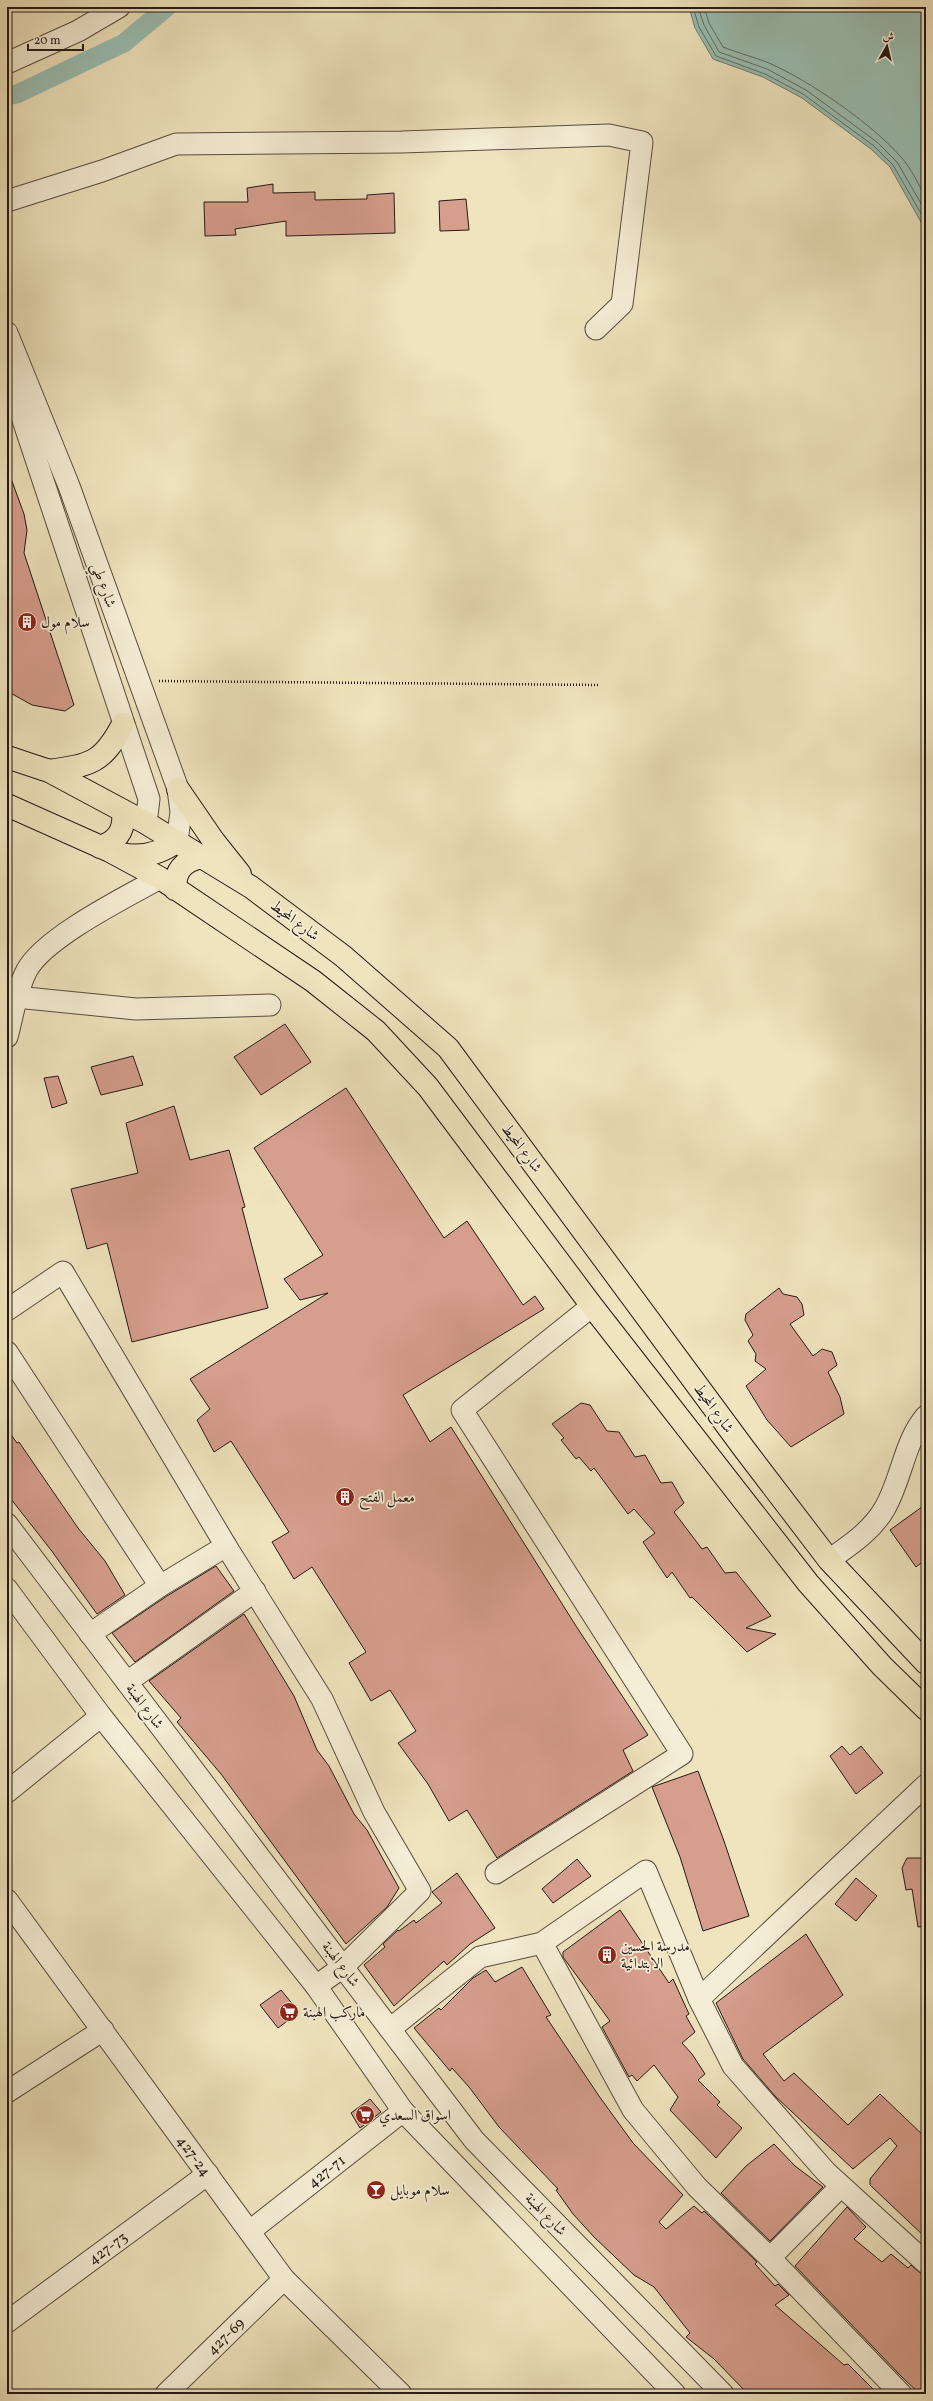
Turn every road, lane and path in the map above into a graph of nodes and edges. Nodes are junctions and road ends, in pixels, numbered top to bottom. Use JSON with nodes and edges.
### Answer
{"nodes":[{"id":1,"x":119,"y":7,"type":"edge"},
{"id":2,"x":7,"y":63,"type":"edge"},
{"id":3,"x":7,"y":201,"type":"edge"},
{"id":4,"x":596,"y":329,"type":"dead end"},
{"id":5,"x":7,"y":333,"type":"edge"},
{"id":6,"x":7,"y":372,"type":"edge"},
{"id":7,"x":139,"y":681,"type":"junction"},
{"id":8,"x":600,"y":685,"type":"dead end"},
{"id":9,"x":123,"y":724,"type":"junction"},
{"id":10,"x":7,"y":757,"type":"edge"},
{"id":11,"x":49,"y":771,"type":"junction"},
{"id":12,"x":178,"y":789,"type":"junction"},
{"id":13,"x":7,"y":806,"type":"edge"},
{"id":14,"x":123,"y":811,"type":"junction"},
{"id":15,"x":146,"y":823,"type":"junction"},
{"id":16,"x":177,"y":842,"type":"junction"},
{"id":17,"x":105,"y":849,"type":"junction"},
{"id":18,"x":146,"y":855,"type":"junction"},
{"id":19,"x":202,"y":857,"type":"junction"},
{"id":20,"x":167,"y":883,"type":"junction"},
{"id":21,"x":251,"y":887,"type":"junction"},
{"id":22,"x":12,"y":995,"type":"edge"},
{"id":23,"x":270,"y":1005,"type":"dead end"},
{"id":24,"x":7,"y":1038,"type":"edge"},
{"id":25,"x":592,"y":1306,"type":"junction"},
{"id":26,"x":7,"y":1310,"type":"edge"},
{"id":27,"x":7,"y":1352,"type":"edge"},
{"id":28,"x":926,"y":1416,"type":"edge"},
{"id":29,"x":7,"y":1524,"type":"edge"},
{"id":30,"x":226,"y":1546,"type":"junction"},
{"id":31,"x":829,"y":1560,"type":"junction"},
{"id":32,"x":160,"y":1586,"type":"junction"},
{"id":33,"x":7,"y":1589,"type":"edge"},
{"id":34,"x":255,"y":1591,"type":"junction"},
{"id":35,"x":90,"y":1634,"type":"junction"},
{"id":36,"x":926,"y":1663,"type":"edge"},
{"id":37,"x":127,"y":1682,"type":"junction"},
{"id":38,"x":926,"y":1710,"type":"edge"},
{"id":39,"x":101,"y":1716,"type":"junction"},
{"id":40,"x":926,"y":1785,"type":"edge"},
{"id":41,"x":7,"y":1792,"type":"edge"},
{"id":42,"x":496,"y":1873,"type":"dead end"},
{"id":43,"x":7,"y":1900,"type":"edge"},
{"id":44,"x":542,"y":1943,"type":"junction"},
{"id":45,"x":343,"y":1967,"type":"junction"},
{"id":46,"x":316,"y":1986,"type":"junction"},
{"id":47,"x":699,"y":1999,"type":"junction"},
{"id":48,"x":390,"y":2028,"type":"junction"},
{"id":49,"x":103,"y":2030,"type":"junction"},
{"id":50,"x":7,"y":2092,"type":"edge"},
{"id":51,"x":403,"y":2111,"type":"junction"},
{"id":52,"x":208,"y":2174,"type":"junction"},
{"id":53,"x":841,"y":2186,"type":"junction"},
{"id":54,"x":250,"y":2231,"type":"junction"},
{"id":55,"x":770,"y":2258,"type":"junction"},
{"id":56,"x":926,"y":2264,"type":"edge"},
{"id":57,"x":284,"y":2279,"type":"junction"},
{"id":58,"x":7,"y":2322,"type":"edge"},
{"id":59,"x":166,"y":2394,"type":"edge"},
{"id":60,"x":401,"y":2394,"type":"edge"},
{"id":61,"x":675,"y":2394,"type":"edge"},
{"id":62,"x":723,"y":2394,"type":"edge"},
{"id":63,"x":901,"y":2394,"type":"edge"}],
"edges":[{"from":1,"to":2,"type":"street"},
{"from":3,"to":4,"type":"street"},
{"from":5,"to":7,"type":"street","name":"شارع طي"},
{"from":6,"to":9,"type":"street","name":"شارع طي"},
{"from":7,"to":8,"type":"path"},
{"from":7,"to":12,"type":"street","name":"شارع طي"},
{"from":9,"to":11,"type":"main road"},
{"from":9,"to":15,"type":"street","name":"شارع طي"},
{"from":10,"to":11,"type":"main road","name":"شارع المحيط"},
{"from":11,"to":14,"type":"main road","name":"شارع المحيط"},
{"from":12,"to":16,"type":"street","name":"شارع طي"},
{"from":12,"to":21,"type":"main road"},
{"from":13,"to":17,"type":"main road"},
{"from":14,"to":15,"type":"main road","name":"شارع المحيط"},
{"from":14,"to":17,"type":"main road"},
{"from":15,"to":16,"type":"main road","name":"شارع المحيط"},
{"from":15,"to":18,"type":"main road"},
{"from":16,"to":18,"type":"main road"},
{"from":16,"to":19,"type":"main road","name":"شارع المحيط"},
{"from":17,"to":18,"type":"main road"},
{"from":17,"to":20,"type":"main road"},
{"from":18,"to":20,"type":"main road"},
{"from":19,"to":20,"type":"main road"},
{"from":19,"to":21,"type":"main road","name":"شارع المحيط"},
{"from":20,"to":22,"type":"street"},
{"from":20,"to":25,"type":"main road"},
{"from":21,"to":31,"type":"main road","name":"شارع المحيط"},
{"from":22,"to":23,"type":"street"},
{"from":22,"to":24,"type":"street"},
{"from":25,"to":38,"type":"main road"},
{"from":25,"to":42,"type":"street"},
{"from":26,"to":30,"type":"street"},
{"from":27,"to":32,"type":"street"},
{"from":28,"to":31,"type":"street"},
{"from":29,"to":35,"type":"street","name":"شارع الهبنة"},
{"from":30,"to":32,"type":"street"},
{"from":30,"to":34,"type":"street"},
{"from":31,"to":36,"type":"main road","name":"شارع المحيط"},
{"from":32,"to":35,"type":"street"},
{"from":33,"to":39,"type":"street"},
{"from":34,"to":37,"type":"street"},
{"from":34,"to":45,"type":"street"},
{"from":35,"to":37,"type":"street","name":"شارع الهبنة"},
{"from":37,"to":45,"type":"street","name":"شارع الهبنة"},
{"from":39,"to":41,"type":"street"},
{"from":39,"to":46,"type":"street"},
{"from":40,"to":47,"type":"street"},
{"from":43,"to":49,"type":"street","name":"427-24"},
{"from":44,"to":47,"type":"street"},
{"from":44,"to":48,"type":"street"},
{"from":44,"to":55,"type":"street"},
{"from":45,"to":46,"type":"street"},
{"from":45,"to":48,"type":"street","name":"شارع الهبنة"},
{"from":46,"to":51,"type":"street"},
{"from":47,"to":53,"type":"street"},
{"from":48,"to":62,"type":"street","name":"شارع الهبنة"},
{"from":49,"to":50,"type":"street"},
{"from":49,"to":52,"type":"street","name":"427-24"},
{"from":51,"to":54,"type":"street","name":"427-71"},
{"from":51,"to":61,"type":"street"},
{"from":52,"to":54,"type":"street","name":"427-24"},
{"from":52,"to":58,"type":"street","name":"427-73"},
{"from":53,"to":55,"type":"street"},
{"from":53,"to":56,"type":"street"},
{"from":54,"to":57,"type":"street","name":"427-24"},
{"from":55,"to":63,"type":"street"},
{"from":57,"to":59,"type":"street","name":"427-69"},
{"from":57,"to":60,"type":"street","name":"427-24"}]}
